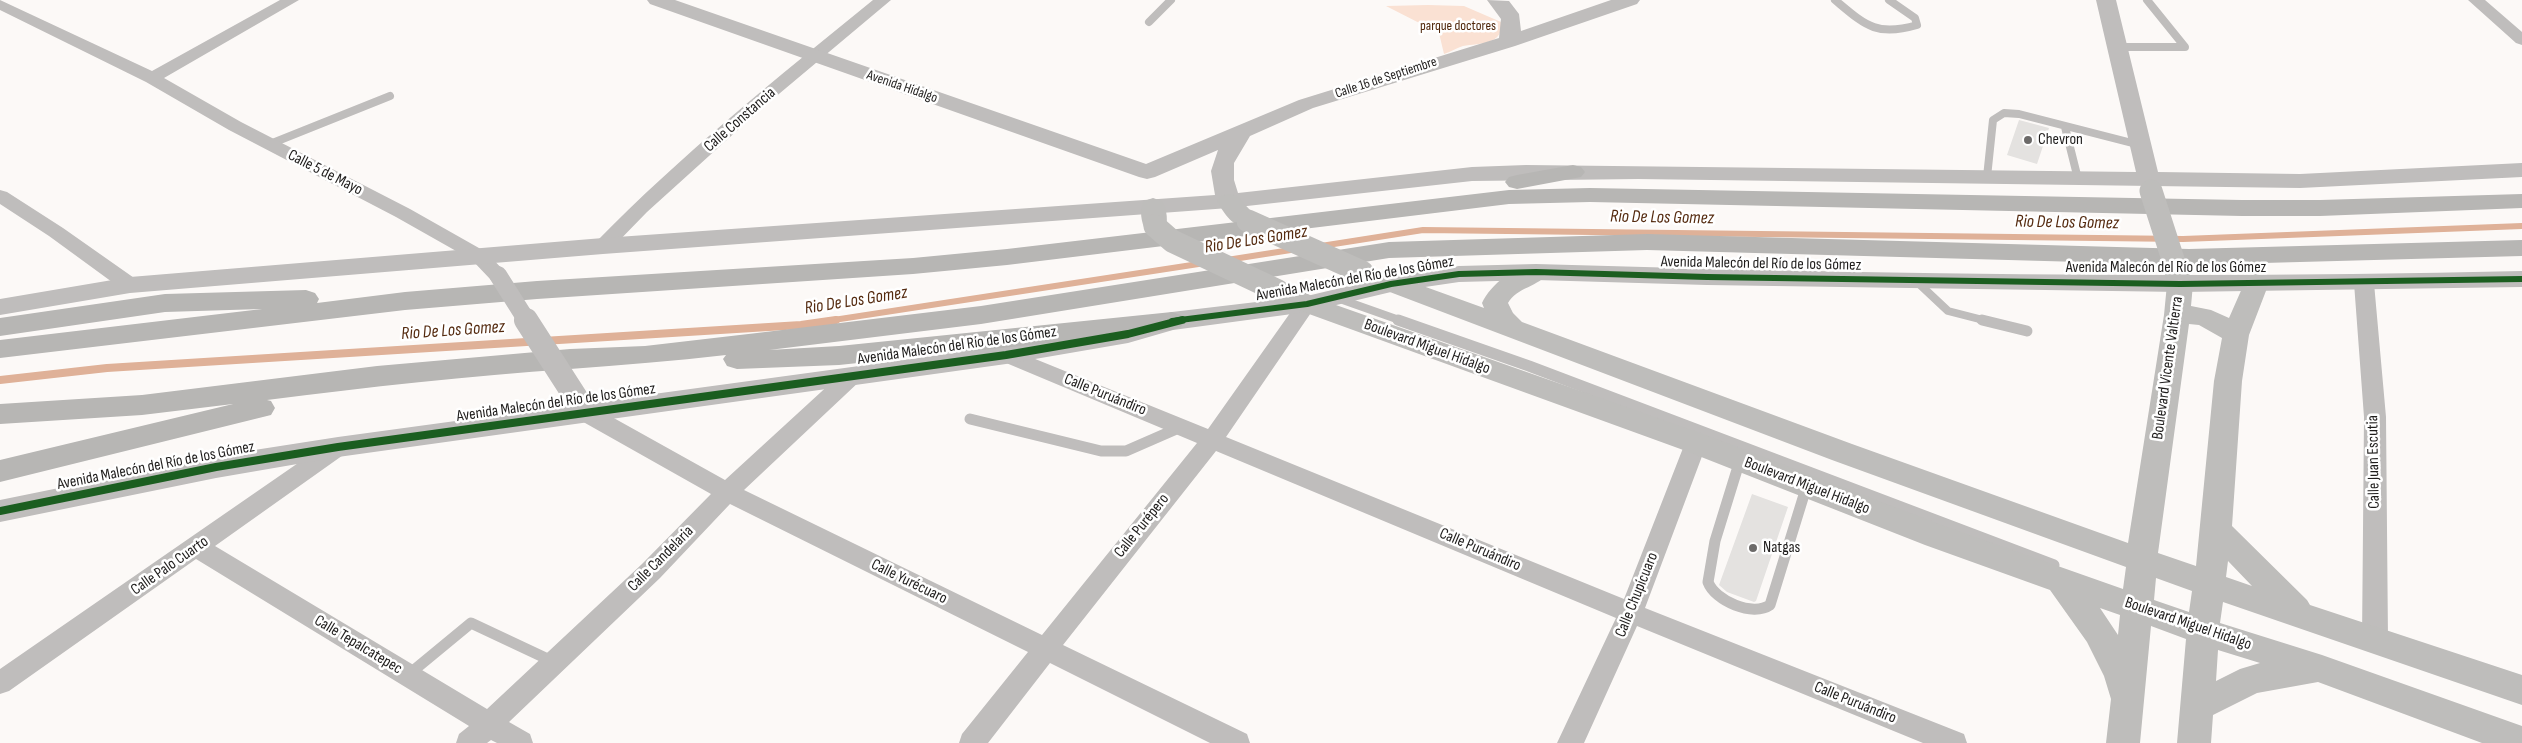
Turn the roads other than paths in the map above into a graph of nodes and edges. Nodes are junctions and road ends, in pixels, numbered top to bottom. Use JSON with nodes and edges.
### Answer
{"nodes":[{"id":1,"x":291,"y":0,"type":"edge"},
{"id":2,"x":657,"y":0,"type":"edge"},
{"id":3,"x":883,"y":0,"type":"edge"},
{"id":4,"x":1171,"y":0,"type":"edge"},
{"id":5,"x":1497,"y":0,"type":"edge"},
{"id":6,"x":1630,"y":0,"type":"edge"},
{"id":7,"x":1835,"y":0,"type":"edge"},
{"id":8,"x":1889,"y":0,"type":"edge"},
{"id":9,"x":2106,"y":0,"type":"edge"},
{"id":10,"x":2147,"y":0,"type":"edge"},
{"id":11,"x":2476,"y":0,"type":"edge"},
{"id":12,"x":0,"y":4,"type":"edge"},
{"id":13,"x":1149,"y":22,"type":"dead end"},
{"id":14,"x":2522,"y":40,"type":"edge"},
{"id":15,"x":1508,"y":42,"type":"junction"},
{"id":16,"x":2119,"y":48,"type":"junction"},
{"id":17,"x":815,"y":56,"type":"junction"},
{"id":18,"x":152,"y":78,"type":"junction"},
{"id":19,"x":390,"y":96,"type":"dead end"},
{"id":20,"x":2064,"y":127,"type":"junction"},
{"id":21,"x":1243,"y":130,"type":"junction"},
{"id":22,"x":270,"y":144,"type":"junction"},
{"id":23,"x":2140,"y":145,"type":"junction"},
{"id":24,"x":2522,"y":170,"type":"edge"},
{"id":25,"x":1147,"y":172,"type":"junction"},
{"id":26,"x":1573,"y":172,"type":"junction"},
{"id":27,"x":1987,"y":177,"type":"junction"},
{"id":28,"x":2078,"y":179,"type":"junction"},
{"id":29,"x":2150,"y":185,"type":"junction"},
{"id":30,"x":2522,"y":189,"type":"edge"},
{"id":31,"x":0,"y":196,"type":"edge"},
{"id":32,"x":1229,"y":201,"type":"junction"},
{"id":33,"x":2522,"y":201,"type":"edge"},
{"id":34,"x":2445,"y":204,"type":"junction"},
{"id":35,"x":1154,"y":216,"type":"junction"},
{"id":36,"x":1258,"y":223,"type":"junction"},
{"id":37,"x":603,"y":246,"type":"junction"},
{"id":38,"x":2522,"y":248,"type":"edge"},
{"id":39,"x":2371,"y":251,"type":"junction"},
{"id":40,"x":479,"y":256,"type":"junction"},
{"id":41,"x":2522,"y":262,"type":"edge"},
{"id":42,"x":1536,"y":272,"type":"junction"},
{"id":43,"x":2179,"y":279,"type":"junction"},
{"id":44,"x":2522,"y":279,"type":"edge"},
{"id":45,"x":1915,"y":280,"type":"junction"},
{"id":46,"x":1378,"y":281,"type":"junction"},
{"id":47,"x":2256,"y":283,"type":"junction"},
{"id":48,"x":2364,"y":283,"type":"junction"},
{"id":49,"x":130,"y":285,"type":"junction"},
{"id":50,"x":1336,"y":298,"type":"junction"},
{"id":51,"x":406,"y":301,"type":"junction"},
{"id":52,"x":1307,"y":304,"type":"junction"},
{"id":53,"x":0,"y":307,"type":"edge"},
{"id":54,"x":2177,"y":315,"type":"junction"},
{"id":55,"x":1172,"y":321,"type":"junction"},
{"id":56,"x":0,"y":327,"type":"edge"},
{"id":57,"x":1513,"y":329,"type":"junction"},
{"id":58,"x":2028,"y":331,"type":"dead end"},
{"id":59,"x":2236,"y":335,"type":"junction"},
{"id":60,"x":0,"y":349,"type":"edge"},
{"id":61,"x":645,"y":355,"type":"junction"},
{"id":62,"x":1006,"y":355,"type":"junction"},
{"id":63,"x":473,"y":368,"type":"junction"},
{"id":64,"x":853,"y":375,"type":"junction"},
{"id":65,"x":583,"y":408,"type":"junction"},
{"id":66,"x":0,"y":414,"type":"edge"},
{"id":67,"x":970,"y":419,"type":"dead end"},
{"id":68,"x":1182,"y":426,"type":"junction"},
{"id":69,"x":1213,"y":439,"type":"junction"},
{"id":70,"x":1696,"y":443,"type":"junction"},
{"id":71,"x":338,"y":447,"type":"junction"},
{"id":72,"x":1740,"y":460,"type":"junction"},
{"id":73,"x":0,"y":471,"type":"edge"},
{"id":74,"x":1807,"y":485,"type":"junction"},
{"id":75,"x":727,"y":492,"type":"junction"},
{"id":76,"x":0,"y":511,"type":"edge"},
{"id":77,"x":2216,"y":530,"type":"junction"},
{"id":78,"x":197,"y":547,"type":"junction"},
{"id":79,"x":2141,"y":563,"type":"junction"},
{"id":80,"x":2066,"y":573,"type":"junction"},
{"id":81,"x":2136,"y":601,"type":"junction"},
{"id":82,"x":2206,"y":607,"type":"junction"},
{"id":83,"x":1631,"y":613,"type":"junction"},
{"id":84,"x":2309,"y":624,"type":"junction"},
{"id":85,"x":1046,"y":648,"type":"junction"},
{"id":86,"x":2372,"y":648,"type":"junction"},
{"id":87,"x":555,"y":663,"type":"junction"},
{"id":88,"x":2322,"y":669,"type":"junction"},
{"id":89,"x":408,"y":675,"type":"junction"},
{"id":90,"x":2449,"y":678,"type":"dead end"},
{"id":91,"x":2388,"y":681,"type":"dead end"},
{"id":92,"x":0,"y":683,"type":"edge"},
{"id":93,"x":2513,"y":693,"type":"edge"},
{"id":94,"x":2196,"y":707,"type":"junction"},
{"id":95,"x":490,"y":725,"type":"junction"},
{"id":96,"x":2125,"y":728,"type":"edge"},
{"id":97,"x":2522,"y":742,"type":"edge"},
{"id":98,"x":469,"y":743,"type":"edge"},
{"id":99,"x":520,"y":743,"type":"edge"},
{"id":100,"x":972,"y":743,"type":"edge"},
{"id":101,"x":1237,"y":743,"type":"edge"},
{"id":102,"x":1570,"y":743,"type":"edge"},
{"id":103,"x":1954,"y":743,"type":"edge"},
{"id":104,"x":2194,"y":743,"type":"edge"}],
"edges":[{"from":1,"to":18,"type":"street"},
{"from":2,"to":17,"type":"street","name":"Avenida Hidalgo"},
{"from":3,"to":17,"type":"street","name":"Calle Constancia"},
{"from":4,"to":13,"type":"lane"},
{"from":5,"to":15,"type":"street"},
{"from":6,"to":15,"type":"street","name":"Calle 16 de Septiembre"},
{"from":7,"to":8,"type":"lane"},
{"from":9,"to":16,"type":"street","name":"Boulevard Vicente Valtierra"},
{"from":10,"to":16,"type":"lane"},
{"from":11,"to":14,"type":"street"},
{"from":12,"to":18,"type":"street","name":"Calle 5 de Mayo"},
{"from":15,"to":21,"type":"street","name":"Calle 16 de Septiembre"},
{"from":16,"to":23,"type":"street","name":"Boulevard Vicente Valtierra"},
{"from":17,"to":25,"type":"street","name":"Avenida Hidalgo"},
{"from":17,"to":37,"type":"street","name":"Calle Constancia"},
{"from":18,"to":22,"type":"street","name":"Calle 5 de Mayo"},
{"from":19,"to":22,"type":"lane"},
{"from":20,"to":23,"type":"lane"},
{"from":20,"to":27,"type":"lane"},
{"from":20,"to":28,"type":"lane"},
{"from":21,"to":25,"type":"street","name":"Calle 16 de Septiembre"},
{"from":21,"to":32,"type":"street","name":"Boulevard Miguel Hidalgo"},
{"from":22,"to":40,"type":"street","name":"Calle 5 de Mayo"},
{"from":23,"to":29,"type":"street","name":"Boulevard Vicente Valtierra"},
{"from":24,"to":29,"type":"street"},
{"from":25,"to":35,"type":"street"},
{"from":26,"to":27,"type":"street"},
{"from":26,"to":32,"type":"street"},
{"from":26,"to":36,"type":"main road"},
{"from":27,"to":28,"type":"street"},
{"from":28,"to":29,"type":"street"},
{"from":29,"to":43,"type":"main road","name":"Boulevard Vicente Valtierra","bridge":true},
{"from":30,"to":34,"type":"main road"},
{"from":31,"to":49,"type":"street"},
{"from":32,"to":35,"type":"street"},
{"from":32,"to":36,"type":"main road","name":"Boulevard Miguel Hidalgo"},
{"from":33,"to":34,"type":"main road"},
{"from":34,"to":36,"type":"main road"},
{"from":35,"to":37,"type":"street"},
{"from":35,"to":52,"type":"main road","name":"Boulevard Miguel Hidalgo","bridge":true},
{"from":36,"to":46,"type":"main road","name":"Boulevard Miguel Hidalgo","bridge":true},
{"from":36,"to":51,"type":"main road"},
{"from":37,"to":40,"type":"street"},
{"from":38,"to":39,"type":"main road","name":"Avenida Malecón del Río de los Gómez"},
{"from":39,"to":41,"type":"main road"},
{"from":39,"to":61,"type":"main road","name":"Avenida Malecón del Río de los Gómez"},
{"from":40,"to":49,"type":"street"},
{"from":40,"to":65,"type":"street","name":"Calle 5 de Mayo","bridge":true},
{"from":42,"to":45,"type":"street","name":"Avenida Malecón del Río de los Gómez"},
{"from":42,"to":46,"type":"street","name":"Avenida Malecón del Río de los Gómez"},
{"from":42,"to":57,"type":"main road"},
{"from":43,"to":45,"type":"street","name":"Avenida Malecón del Río de los Gómez"},
{"from":43,"to":47,"type":"street","name":"Avenida Malecón del Río de los Gómez"},
{"from":43,"to":54,"type":"main road","name":"Boulevard Vicente Valtierra"},
{"from":44,"to":48,"type":"street","name":"Avenida Malecón del Río de los Gómez"},
{"from":45,"to":58,"type":"lane"},
{"from":46,"to":50,"type":"street","name":"Avenida Malecón del Río de los Gómez"},
{"from":46,"to":57,"type":"main road","name":"Boulevard Miguel Hidalgo"},
{"from":46,"to":79,"type":"lane"},
{"from":47,"to":48,"type":"street","name":"Avenida Malecón del Río de los Gómez"},
{"from":47,"to":59,"type":"main road"},
{"from":48,"to":86,"type":"street","name":"Calle Juan Escutia"},
{"from":49,"to":53,"type":"street"},
{"from":50,"to":52,"type":"street","name":"Avenida Malecón del Río de los Gómez"},
{"from":50,"to":80,"type":"lane"},
{"from":51,"to":56,"type":"main road"},
{"from":51,"to":60,"type":"main road"},
{"from":52,"to":55,"type":"street","name":"Avenida Malecón del Río de los Gómez"},
{"from":52,"to":69,"type":"street","name":"Calle Purépero"},
{"from":52,"to":70,"type":"main road","name":"Boulevard Miguel Hidalgo"},
{"from":54,"to":59,"type":"main road"},
{"from":54,"to":79,"type":"main road","name":"Boulevard Vicente Valtierra"},
{"from":55,"to":61,"type":"main road"},
{"from":55,"to":62,"type":"street","name":"Avenida Malecón del Río de los Gómez"},
{"from":57,"to":79,"type":"main road","name":"Boulevard Miguel Hidalgo"},
{"from":59,"to":77,"type":"main road"},
{"from":61,"to":63,"type":"main road","name":"Avenida Malecón del Río de los Gómez"},
{"from":62,"to":64,"type":"street","name":"Avenida Malecón del Río de los Gómez"},
{"from":62,"to":68,"type":"street","name":"Calle Puruándiro"},
{"from":63,"to":66,"type":"main road","name":"Avenida Malecón del Río de los Gómez"},
{"from":63,"to":73,"type":"main road"},
{"from":64,"to":65,"type":"street","name":"Avenida Malecón del Río de los Gómez"},
{"from":64,"to":75,"type":"street","name":"Calle Candelaria"},
{"from":65,"to":71,"type":"street","name":"Avenida Malecón del Río de los Gómez"},
{"from":65,"to":75,"type":"street","name":"Calle Yurécuaro"},
{"from":67,"to":68,"type":"lane"},
{"from":68,"to":69,"type":"street","name":"Calle Puruándiro"},
{"from":69,"to":83,"type":"street","name":"Calle Puruándiro"},
{"from":69,"to":85,"type":"street","name":"Calle Purépero"},
{"from":70,"to":72,"type":"main road","name":"Boulevard Miguel Hidalgo"},
{"from":70,"to":83,"type":"street","name":"Calle Chupícuaro"},
{"from":71,"to":76,"type":"street","name":"Avenida Malecón del Río de los Gómez"},
{"from":71,"to":78,"type":"street","name":"Calle Palo Cuarto"},
{"from":72,"to":74,"type":"main road","name":"Boulevard Miguel Hidalgo"},
{"from":72,"to":74,"type":"lane"},
{"from":74,"to":80,"type":"main road","name":"Boulevard Miguel Hidalgo"},
{"from":75,"to":85,"type":"street","name":"Calle Yurécuaro"},
{"from":75,"to":87,"type":"street","name":"Calle Candelaria"},
{"from":77,"to":82,"type":"main road"},
{"from":77,"to":84,"type":"main road"},
{"from":78,"to":89,"type":"street","name":"Calle Tepalcatepec"},
{"from":78,"to":92,"type":"street","name":"Calle Palo Cuarto"},
{"from":79,"to":81,"type":"main road","name":"Boulevard Vicente Valtierra"},
{"from":79,"to":82,"type":"main road","name":"Boulevard Miguel Hidalgo"},
{"from":80,"to":81,"type":"main road","name":"Boulevard Miguel Hidalgo"},
{"from":80,"to":96,"type":"main road"},
{"from":81,"to":82,"type":"main road","name":"Boulevard Miguel Hidalgo"},
{"from":81,"to":96,"type":"main road","name":"Boulevard Vicente Valtierra"},
{"from":82,"to":84,"type":"main road","name":"Boulevard Miguel Hidalgo"},
{"from":82,"to":88,"type":"main road","name":"Boulevard Miguel Hidalgo"},
{"from":82,"to":91,"type":"lane"},
{"from":82,"to":94,"type":"main road"},
{"from":83,"to":102,"type":"street","name":"Calle Chupícuaro"},
{"from":83,"to":103,"type":"street","name":"Calle Puruándiro"},
{"from":84,"to":86,"type":"main road","name":"Boulevard Miguel Hidalgo"},
{"from":85,"to":100,"type":"street","name":"Calle Purépero"},
{"from":85,"to":101,"type":"street","name":"Calle Yurécuaro"},
{"from":86,"to":93,"type":"main road","name":"Boulevard Miguel Hidalgo"},
{"from":87,"to":89,"type":"lane"},
{"from":87,"to":95,"type":"street","name":"Calle Candelaria"},
{"from":88,"to":94,"type":"main road"},
{"from":88,"to":97,"type":"main road","name":"Boulevard Miguel Hidalgo"},
{"from":89,"to":95,"type":"street","name":"Calle Tepalcatepec"},
{"from":90,"to":93,"type":"lane"},
{"from":94,"to":104,"type":"main road"},
{"from":95,"to":98,"type":"street","name":"Calle Candelaria"},
{"from":95,"to":99,"type":"street","name":"Calle Tepalcatepec"}]}
